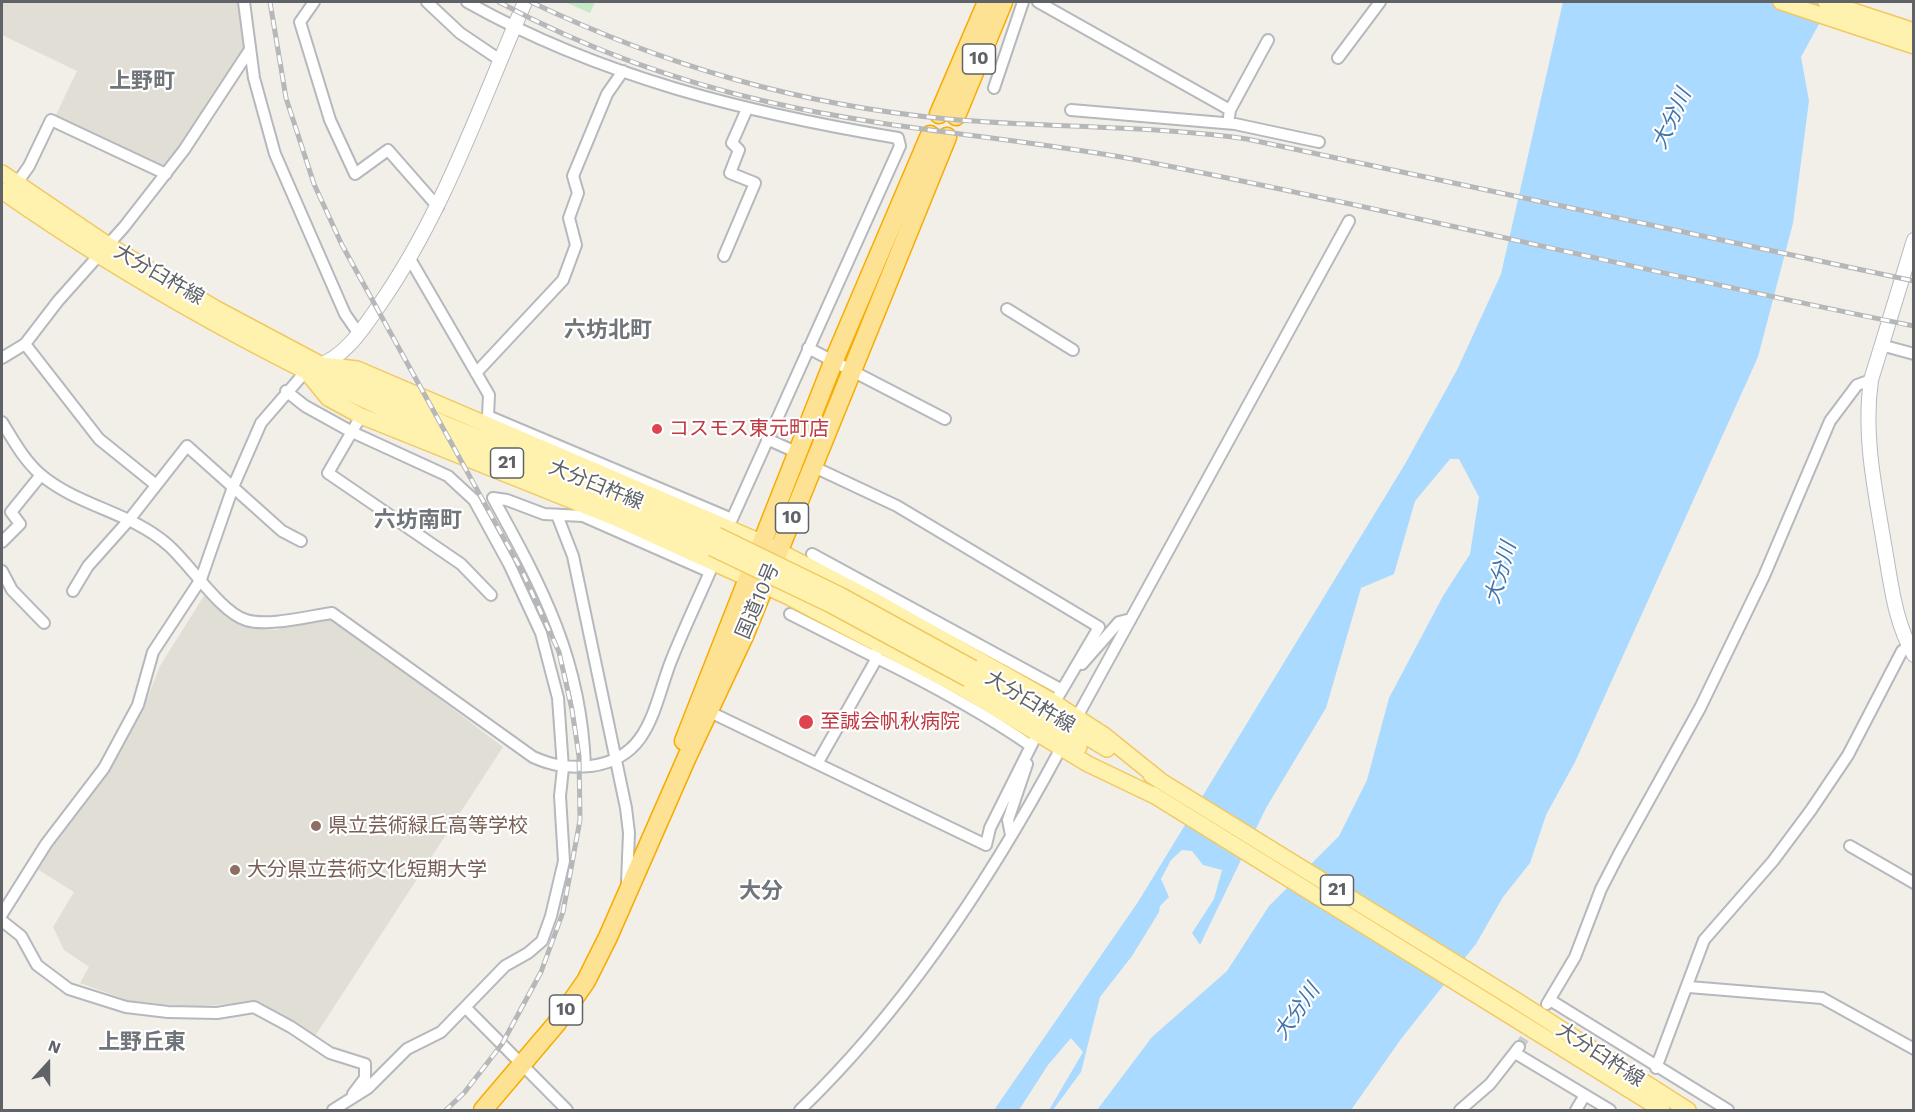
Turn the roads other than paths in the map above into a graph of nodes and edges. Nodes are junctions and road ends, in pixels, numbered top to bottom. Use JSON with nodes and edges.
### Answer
{"nodes":[{"id":1,"x":244,"y":2,"type":"edge"},
{"id":2,"x":314,"y":2,"type":"edge"},
{"id":3,"x":428,"y":2,"type":"edge"},
{"id":4,"x":467,"y":2,"type":"edge"},
{"id":5,"x":525,"y":2,"type":"edge"},
{"id":6,"x":987,"y":2,"type":"edge"},
{"id":7,"x":1002,"y":2,"type":"edge"},
{"id":8,"x":1023,"y":2,"type":"edge"},
{"id":9,"x":1038,"y":2,"type":"edge"},
{"id":10,"x":1380,"y":2,"type":"edge"},
{"id":11,"x":1781,"y":2,"type":"edge"},
{"id":12,"x":1826,"y":2,"type":"edge"},
{"id":13,"x":514,"y":26,"type":"junction"},
{"id":14,"x":1914,"y":31,"type":"edge"},
{"id":15,"x":1268,"y":40,"type":"dead end"},
{"id":16,"x":1914,"y":46,"type":"edge"},
{"id":17,"x":249,"y":51,"type":"junction"},
{"id":18,"x":1338,"y":58,"type":"dead end"},
{"id":19,"x":500,"y":60,"type":"junction"},
{"id":20,"x":622,"y":71,"type":"junction"},
{"id":21,"x":994,"y":88,"type":"dead end"},
{"id":22,"x":747,"y":109,"type":"junction"},
{"id":23,"x":1071,"y":110,"type":"dead end"},
{"id":24,"x":1230,"y":110,"type":"junction"},
{"id":25,"x":1228,"y":123,"type":"junction"},
{"id":26,"x":1319,"y":142,"type":"dead end"},
{"id":27,"x":2,"y":173,"type":"edge"},
{"id":28,"x":166,"y":174,"type":"junction"},
{"id":29,"x":17,"y":183,"type":"junction"},
{"id":30,"x":2,"y":191,"type":"edge"},
{"id":31,"x":438,"y":207,"type":"junction"},
{"id":32,"x":1349,"y":221,"type":"dead end"},
{"id":33,"x":1914,"y":240,"type":"edge"},
{"id":34,"x":104,"y":250,"type":"junction"},
{"id":35,"x":724,"y":256,"type":"dead end"},
{"id":36,"x":410,"y":259,"type":"junction"},
{"id":37,"x":1007,"y":309,"type":"dead end"},
{"id":38,"x":359,"y":334,"type":"junction"},
{"id":39,"x":25,"y":344,"type":"junction"},
{"id":40,"x":1881,"y":345,"type":"junction"},
{"id":41,"x":808,"y":348,"type":"junction"},
{"id":42,"x":1073,"y":350,"type":"dead end"},
{"id":43,"x":1914,"y":354,"type":"edge"},
{"id":44,"x":2,"y":358,"type":"edge"},
{"id":45,"x":834,"y":360,"type":"junction"},
{"id":46,"x":322,"y":364,"type":"junction"},
{"id":47,"x":852,"y":370,"type":"junction"},
{"id":48,"x":306,"y":371,"type":"junction"},
{"id":49,"x":476,"y":373,"type":"junction"},
{"id":50,"x":1871,"y":380,"type":"junction"},
{"id":51,"x":286,"y":391,"type":"junction"},
{"id":52,"x":361,"y":416,"type":"junction"},
{"id":53,"x":945,"y":419,"type":"dead end"},
{"id":54,"x":2,"y":422,"type":"edge"},
{"id":55,"x":352,"y":432,"type":"junction"},
{"id":56,"x":767,"y":439,"type":"junction"},
{"id":57,"x":538,"y":442,"type":"junction"},
{"id":58,"x":798,"y":453,"type":"junction"},
{"id":59,"x":812,"y":466,"type":"junction"},
{"id":60,"x":41,"y":475,"type":"junction"},
{"id":61,"x":156,"y":485,"type":"junction"},
{"id":62,"x":233,"y":487,"type":"junction"},
{"id":63,"x":556,"y":515,"type":"junction"},
{"id":64,"x":129,"y":520,"type":"junction"},
{"id":65,"x":302,"y":541,"type":"dead end"},
{"id":66,"x":2,"y":542,"type":"edge"},
{"id":67,"x":715,"y":542,"type":"junction"},
{"id":68,"x":771,"y":548,"type":"junction"},
{"id":69,"x":812,"y":554,"type":"dead end"},
{"id":70,"x":2,"y":571,"type":"edge"},
{"id":71,"x":201,"y":579,"type":"junction"},
{"id":72,"x":757,"y":582,"type":"junction"},
{"id":73,"x":74,"y":591,"type":"dead end"},
{"id":74,"x":491,"y":595,"type":"dead end"},
{"id":75,"x":881,"y":597,"type":"junction"},
{"id":76,"x":790,"y":614,"type":"dead end"},
{"id":77,"x":1131,"y":619,"type":"junction"},
{"id":78,"x":44,"y":623,"type":"dead end"},
{"id":79,"x":874,"y":640,"type":"junction"},
{"id":80,"x":1911,"y":650,"type":"edge"},
{"id":81,"x":877,"y":658,"type":"junction"},
{"id":82,"x":1073,"y":669,"type":"junction"},
{"id":83,"x":710,"y":712,"type":"junction"},
{"id":84,"x":1073,"y":736,"type":"junction"},
{"id":85,"x":1031,"y":746,"type":"junction"},
{"id":86,"x":616,"y":761,"type":"junction"},
{"id":87,"x":818,"y":762,"type":"junction"},
{"id":88,"x":585,"y":766,"type":"junction"},
{"id":89,"x":563,"y":768,"type":"junction"},
{"id":90,"x":1011,"y":835,"type":"junction"},
{"id":91,"x":1850,"y":846,"type":"dead end"},
{"id":92,"x":1914,"y":882,"type":"edge"},
{"id":93,"x":626,"y":894,"type":"junction"},
{"id":94,"x":2,"y":914,"type":"edge"},
{"id":95,"x":2,"y":921,"type":"edge"},
{"id":96,"x":1689,"y":987,"type":"junction"},
{"id":97,"x":466,"y":1008,"type":"junction"},
{"id":98,"x":1914,"y":1049,"type":"edge"},
{"id":99,"x":524,"y":1064,"type":"junction"},
{"id":100,"x":1656,"y":1068,"type":"junction"},
{"id":101,"x":1585,"y":1095,"type":"junction"},
{"id":102,"x":350,"y":1100,"type":"junction"},
{"id":103,"x":333,"y":1110,"type":"edge"},
{"id":104,"x":483,"y":1110,"type":"edge"},
{"id":105,"x":567,"y":1110,"type":"edge"},
{"id":106,"x":800,"y":1110,"type":"edge"},
{"id":107,"x":1460,"y":1110,"type":"edge"},
{"id":108,"x":1576,"y":1110,"type":"edge"},
{"id":109,"x":1610,"y":1110,"type":"edge"},
{"id":110,"x":1662,"y":1110,"type":"edge"},
{"id":111,"x":1688,"y":1110,"type":"edge"},
{"id":112,"x":1728,"y":1110,"type":"edge"}],
"edges":[{"from":1,"to":17,"type":"street"},
{"from":2,"to":31,"type":"street"},
{"from":3,"to":19,"type":"street"},
{"from":4,"to":13,"type":"street"},
{"from":5,"to":13,"type":"street"},
{"from":6,"to":7,"type":"highway","number":"10"},
{"from":8,"to":21,"type":"street"},
{"from":9,"to":24,"type":"street"},
{"from":10,"to":18,"type":"street"},
{"from":11,"to":16,"type":"main road"},
{"from":12,"to":14,"type":"main road"},
{"from":13,"to":19,"type":"street"},
{"from":13,"to":20,"type":"street"},
{"from":15,"to":24,"type":"street"},
{"from":17,"to":28,"type":"street"},
{"from":17,"to":38,"type":"street"},
{"from":19,"to":31,"type":"street"},
{"from":20,"to":22,"type":"street"},
{"from":20,"to":49,"type":"street"},
{"from":22,"to":35,"type":"street"},
{"from":22,"to":41,"type":"street"},
{"from":23,"to":25,"type":"street"},
{"from":24,"to":25,"type":"street"},
{"from":25,"to":26,"type":"street"},
{"from":27,"to":29,"type":"main road","name":"大分臼杵線","number":"21"},
{"from":28,"to":29,"type":"street"},
{"from":28,"to":34,"type":"street"},
{"from":29,"to":34,"type":"main road","name":"大分臼杵線","number":"21"},
{"from":30,"to":34,"type":"main road","name":"大分臼杵線","number":"21"},
{"from":31,"to":36,"type":"street"},
{"from":32,"to":77,"type":"street"},
{"from":33,"to":40,"type":"street"},
{"from":34,"to":39,"type":"street"},
{"from":34,"to":46,"type":"main road","name":"大分臼杵線","number":"21"},
{"from":34,"to":48,"type":"main road","name":"大分臼杵線","number":"21"},
{"from":36,"to":38,"type":"street"},
{"from":36,"to":49,"type":"street"},
{"from":37,"to":42,"type":"street"},
{"from":38,"to":46,"type":"street"},
{"from":39,"to":44,"type":"street"},
{"from":39,"to":61,"type":"street"},
{"from":40,"to":43,"type":"street"},
{"from":40,"to":50,"type":"street"},
{"from":41,"to":45,"type":"street"},
{"from":41,"to":56,"type":"street"},
{"from":45,"to":47,"type":"street"},
{"from":45,"to":47,"type":"highway","name":"国道10号","number":"10"},
{"from":45,"to":58,"type":"highway","name":"国道10号","number":"10"},
{"from":46,"to":48,"type":"street"},
{"from":46,"to":57,"type":"main road"},
{"from":46,"to":67,"type":"main road","name":"大分臼杵線","number":"21"},
{"from":47,"to":53,"type":"street"},
{"from":47,"to":59,"type":"highway","name":"国道10号","number":"10"},
{"from":48,"to":51,"type":"street"},
{"from":48,"to":52,"type":"main road"},
{"from":48,"to":67,"type":"main road","name":"大分臼杵線","number":"21"},
{"from":49,"to":57,"type":"street"},
{"from":50,"to":80,"type":"street"},
{"from":50,"to":100,"type":"street"},
{"from":51,"to":55,"type":"street"},
{"from":51,"to":62,"type":"street"},
{"from":52,"to":55,"type":"street"},
{"from":52,"to":72,"type":"main road"},
{"from":54,"to":60,"type":"street"},
{"from":55,"to":74,"type":"street"},
{"from":55,"to":89,"type":"street"},
{"from":56,"to":57,"type":"street"},
{"from":56,"to":58,"type":"street"},
{"from":57,"to":68,"type":"main road"},
{"from":58,"to":68,"type":"highway","name":"国道10号","number":"10"},
{"from":59,"to":68,"type":"highway","name":"国道10号","number":"10"},
{"from":59,"to":82,"type":"street"},
{"from":60,"to":64,"type":"street"},
{"from":60,"to":66,"type":"street"},
{"from":61,"to":62,"type":"street"},
{"from":61,"to":64,"type":"street"},
{"from":62,"to":65,"type":"street"},
{"from":62,"to":71,"type":"street"},
{"from":63,"to":86,"type":"street"},
{"from":63,"to":86,"type":"street"},
{"from":63,"to":88,"type":"street"},
{"from":64,"to":71,"type":"street"},
{"from":64,"to":73,"type":"street"},
{"from":67,"to":84,"type":"main road","name":"大分臼杵線","number":"21","bridge":true},
{"from":68,"to":72,"type":"highway","name":"国道10号","number":"10"},
{"from":68,"to":75,"type":"main road"},
{"from":69,"to":75,"type":"street"},
{"from":70,"to":78,"type":"street"},
{"from":71,"to":89,"type":"street"},
{"from":71,"to":94,"type":"street"},
{"from":72,"to":79,"type":"main road"},
{"from":72,"to":83,"type":"highway","name":"国道10号","number":"10"},
{"from":72,"to":93,"type":"highway","name":"国道10号","number":"10"},
{"from":75,"to":82,"type":"street"},
{"from":75,"to":84,"type":"main road"},
{"from":76,"to":81,"type":"street"},
{"from":77,"to":82,"type":"street"},
{"from":77,"to":84,"type":"street"},
{"from":79,"to":81,"type":"street"},
{"from":79,"to":84,"type":"main road"},
{"from":80,"to":96,"type":"street"},
{"from":81,"to":85,"type":"street"},
{"from":81,"to":87,"type":"street"},
{"from":83,"to":87,"type":"street"},
{"from":83,"to":93,"type":"highway","name":"国道10号","number":"10"},
{"from":84,"to":90,"type":"street"},
{"from":84,"to":110,"type":"main road","name":"大分臼杵線","number":"21"},
{"from":84,"to":111,"type":"main road","name":"大分臼杵線","number":"21"},
{"from":85,"to":87,"type":"street"},
{"from":85,"to":90,"type":"street"},
{"from":86,"to":88,"type":"street"},
{"from":86,"to":93,"type":"street"},
{"from":88,"to":89,"type":"street"},
{"from":89,"to":97,"type":"street"},
{"from":90,"to":106,"type":"street"},
{"from":91,"to":92,"type":"street"},
{"from":93,"to":99,"type":"highway","name":"国道10号","number":"10"},
{"from":95,"to":102,"type":"street"},
{"from":96,"to":98,"type":"street"},
{"from":96,"to":100,"type":"street"},
{"from":97,"to":99,"type":"street"},
{"from":97,"to":102,"type":"street"},
{"from":99,"to":104,"type":"highway","name":"国道10号","number":"10"},
{"from":99,"to":105,"type":"street"},
{"from":100,"to":112,"type":"street"},
{"from":101,"to":107,"type":"street"},
{"from":101,"to":108,"type":"street"},
{"from":101,"to":109,"type":"street"},
{"from":102,"to":103,"type":"street"}]}
